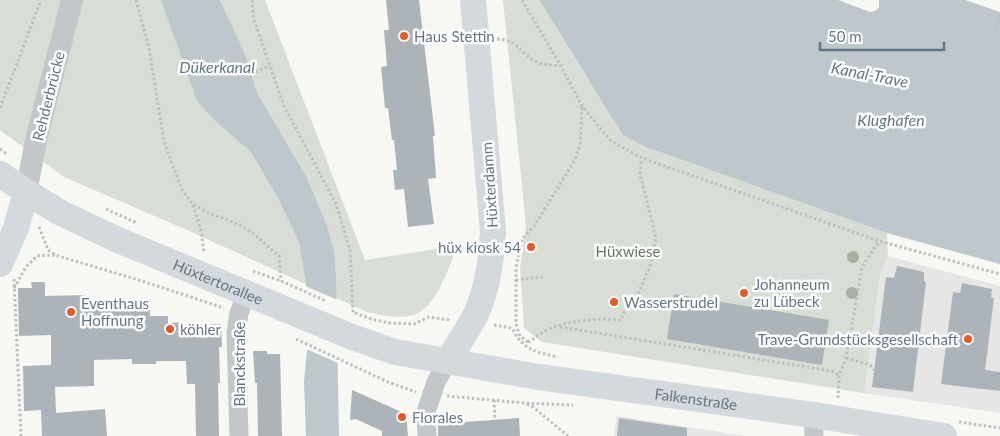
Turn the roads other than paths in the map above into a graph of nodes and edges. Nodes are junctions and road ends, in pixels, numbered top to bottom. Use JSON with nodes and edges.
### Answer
{"nodes":[{"id":1,"x":72,"y":0,"type":"edge"},
{"id":2,"x":473,"y":0,"type":"edge"},
{"id":3,"x":0,"y":174,"type":"edge"},
{"id":4,"x":26,"y":192,"type":"junction"},
{"id":5,"x":0,"y":264,"type":"edge"},
{"id":6,"x":243,"y":303,"type":"junction"},
{"id":7,"x":448,"y":361,"type":"junction"},
{"id":8,"x":814,"y":425,"type":"edge"},
{"id":9,"x":239,"y":436,"type":"edge"},
{"id":10,"x":427,"y":436,"type":"edge"},
{"id":11,"x":944,"y":436,"type":"edge"}],
"edges":[{"from":1,"to":4,"type":"street","name":"Rehderbrücke"},
{"from":2,"to":7,"type":"main road","name":"Hüxterdamm"},
{"from":3,"to":4,"type":"main road","name":"Hüxtertorallee"},
{"from":4,"to":5,"type":"main road"},
{"from":4,"to":6,"type":"main road","name":"Hüxtertorallee"},
{"from":6,"to":7,"type":"main road","name":"Hüxtertorallee"},
{"from":6,"to":9,"type":"street","name":"Blanckstraße"},
{"from":7,"to":8,"type":"main road","name":"Falkenstraße"},
{"from":7,"to":10,"type":"street"},
{"from":8,"to":11,"type":"main road","name":"Falkenstraße"}]}
